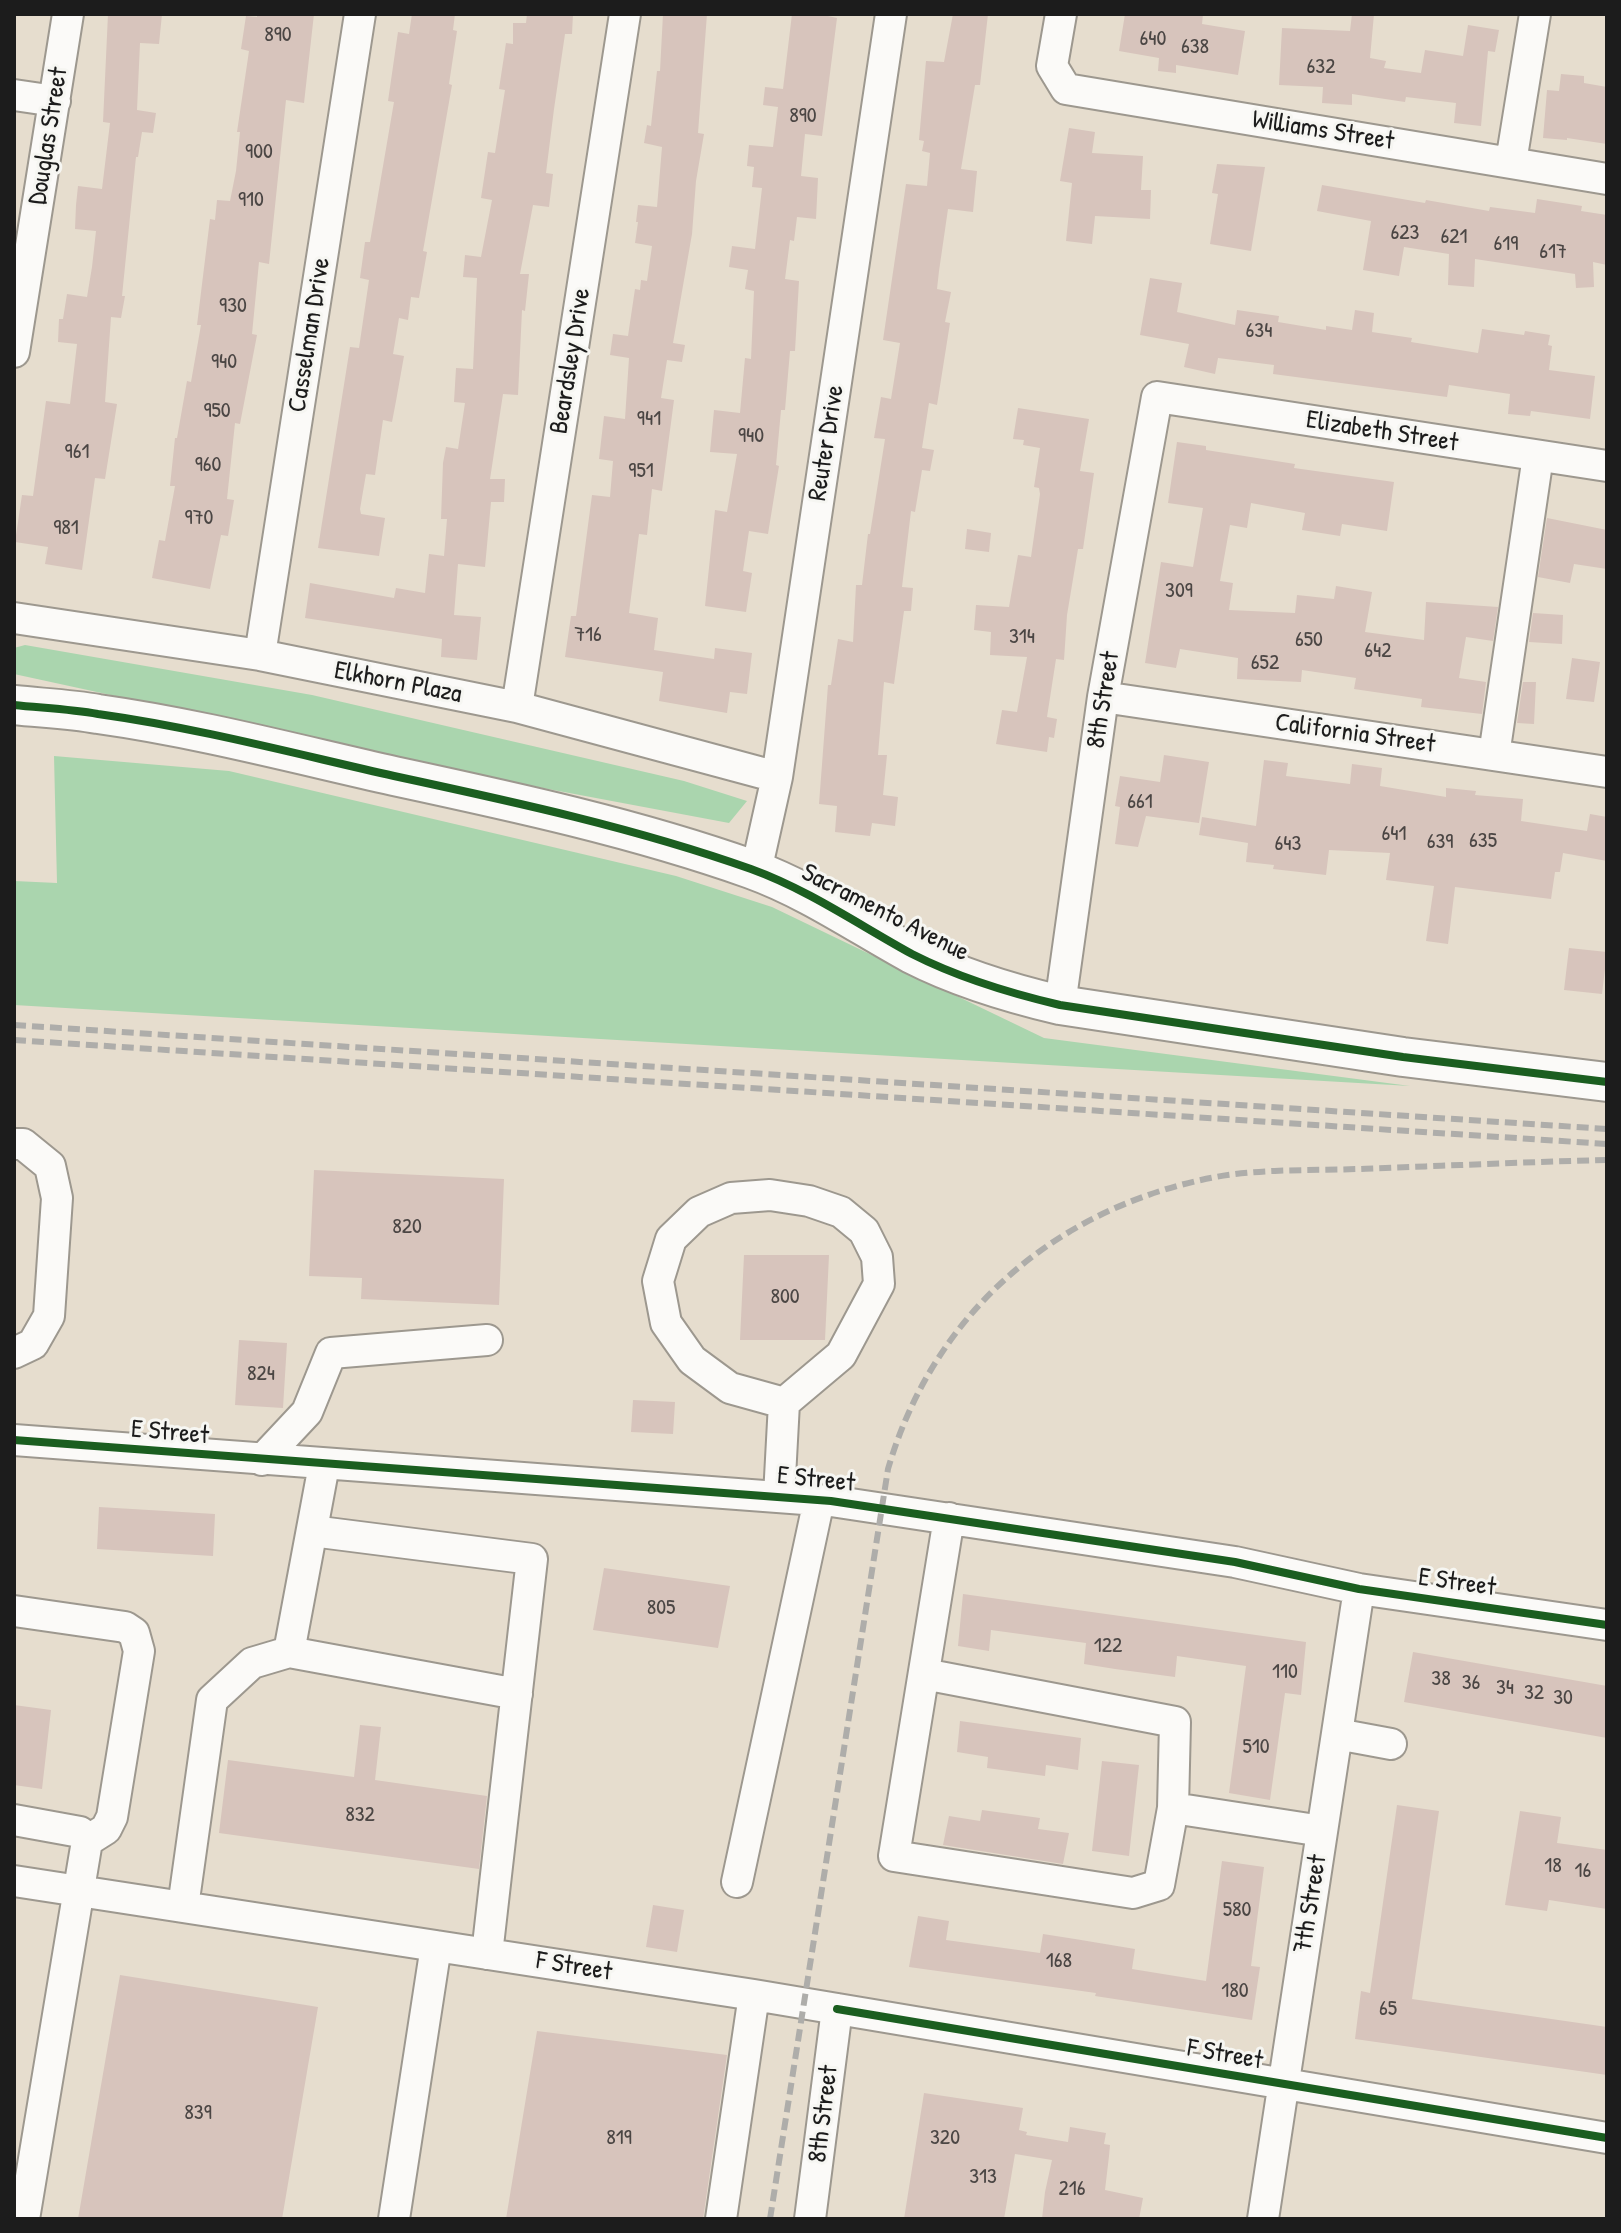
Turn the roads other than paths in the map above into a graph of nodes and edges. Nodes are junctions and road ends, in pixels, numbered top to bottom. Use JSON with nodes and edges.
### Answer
{"nodes":[{"id":1,"x":68,"y":14,"type":"edge"},
{"id":2,"x":360,"y":14,"type":"edge"},
{"id":3,"x":625,"y":14,"type":"edge"},
{"id":4,"x":891,"y":14,"type":"edge"},
{"id":5,"x":1061,"y":14,"type":"edge"},
{"id":6,"x":1535,"y":14,"type":"edge"},
{"id":7,"x":14,"y":95,"type":"edge"},
{"id":8,"x":55,"y":101,"type":"junction"},
{"id":9,"x":1511,"y":162,"type":"junction"},
{"id":10,"x":1607,"y":179,"type":"edge"},
{"id":11,"x":14,"y":352,"type":"edge"},
{"id":12,"x":1157,"y":397,"type":"joint"},
{"id":13,"x":1538,"y":456,"type":"junction"},
{"id":14,"x":1607,"y":466,"type":"edge"},
{"id":15,"x":14,"y":618,"type":"edge"},
{"id":16,"x":260,"y":655,"type":"junction"},
{"id":17,"x":1103,"y":697,"type":"junction"},
{"id":18,"x":14,"y":705,"type":"edge"},
{"id":19,"x":517,"y":707,"type":"junction"},
{"id":20,"x":1494,"y":755,"type":"junction"},
{"id":21,"x":1607,"y":772,"type":"edge"},
{"id":22,"x":777,"y":777,"type":"junction"},
{"id":23,"x":756,"y":871,"type":"junction"},
{"id":24,"x":1060,"y":1005,"type":"junction"},
{"id":25,"x":1607,"y":1082,"type":"edge"},
{"id":26,"x":14,"y":1144,"type":"edge"},
{"id":27,"x":487,"y":1340,"type":"dead end"},
{"id":28,"x":14,"y":1353,"type":"edge"},
{"id":29,"x":784,"y":1403,"type":"junction"},
{"id":30,"x":14,"y":1440,"type":"edge"},
{"id":31,"x":262,"y":1460,"type":"junction"},
{"id":32,"x":324,"y":1465,"type":"junction"},
{"id":33,"x":779,"y":1496,"type":"junction"},
{"id":34,"x":819,"y":1500,"type":"junction"},
{"id":35,"x":949,"y":1518,"type":"junction"},
{"id":36,"x":312,"y":1531,"type":"junction"},
{"id":37,"x":1359,"y":1589,"type":"junction"},
{"id":38,"x":14,"y":1611,"type":"edge"},
{"id":39,"x":1607,"y":1625,"type":"edge"},
{"id":40,"x":289,"y":1652,"type":"junction"},
{"id":41,"x":924,"y":1674,"type":"junction"},
{"id":42,"x":517,"y":1694,"type":"junction"},
{"id":43,"x":1337,"y":1734,"type":"junction"},
{"id":44,"x":1391,"y":1744,"type":"dead end"},
{"id":45,"x":1173,"y":1808,"type":"junction"},
{"id":46,"x":14,"y":1820,"type":"edge"},
{"id":47,"x":1322,"y":1831,"type":"junction"},
{"id":48,"x":87,"y":1841,"type":"junction"},
{"id":49,"x":14,"y":1881,"type":"edge"},
{"id":50,"x":737,"y":1882,"type":"dead end"},
{"id":51,"x":79,"y":1891,"type":"junction"},
{"id":52,"x":183,"y":1907,"type":"junction"},
{"id":53,"x":436,"y":1946,"type":"junction"},
{"id":54,"x":487,"y":1954,"type":"junction"},
{"id":55,"x":754,"y":1995,"type":"junction"},
{"id":56,"x":837,"y":2009,"type":"junction"},
{"id":57,"x":1283,"y":2085,"type":"junction"},
{"id":58,"x":1607,"y":2138,"type":"edge"},
{"id":59,"x":24,"y":2219,"type":"edge"},
{"id":60,"x":394,"y":2219,"type":"edge"},
{"id":61,"x":721,"y":2219,"type":"edge"},
{"id":62,"x":810,"y":2219,"type":"edge"},
{"id":63,"x":1263,"y":2219,"type":"edge"}],
"edges":[{"from":1,"to":8,"type":"street","name":"Douglas Street"},
{"from":2,"to":16,"type":"street","name":"Casselman Drive"},
{"from":3,"to":19,"type":"street","name":"Beardsley Drive"},
{"from":4,"to":22,"type":"street","name":"Reuter Drive"},
{"from":5,"to":9,"type":"street","name":"Williams Street"},
{"from":6,"to":9,"type":"street"},
{"from":7,"to":8,"type":"street"},
{"from":8,"to":11,"type":"street","name":"Douglas Street"},
{"from":9,"to":10,"type":"street","name":"Williams Street"},
{"from":12,"to":13,"type":"street","name":"Elizabeth Street"},
{"from":12,"to":17,"type":"street","name":"8th Street"},
{"from":13,"to":14,"type":"street","name":"Elizabeth Street"},
{"from":13,"to":20,"type":"street"},
{"from":15,"to":16,"type":"street","name":"Elkhorn Plaza"},
{"from":16,"to":19,"type":"street","name":"Elkhorn Plaza"},
{"from":17,"to":20,"type":"street","name":"California Street"},
{"from":17,"to":24,"type":"street","name":"8th Street"},
{"from":18,"to":23,"type":"main road","name":"Sacramento Avenue"},
{"from":19,"to":22,"type":"street","name":"Elkhorn Plaza"},
{"from":20,"to":21,"type":"street","name":"California Street"},
{"from":22,"to":23,"type":"street","name":"Reuter Drive"},
{"from":23,"to":24,"type":"main road","name":"Sacramento Avenue"},
{"from":24,"to":25,"type":"main road","name":"Sacramento Avenue"},
{"from":26,"to":28,"type":"street"},
{"from":27,"to":31,"type":"street"},
{"from":29,"to":29,"type":"street"},
{"from":29,"to":33,"type":"street"},
{"from":30,"to":31,"type":"street","name":"E Street"},
{"from":31,"to":32,"type":"street","name":"E Street"},
{"from":32,"to":33,"type":"street","name":"E Street"},
{"from":32,"to":36,"type":"street"},
{"from":33,"to":34,"type":"street","name":"E Street"},
{"from":34,"to":35,"type":"street","name":"E Street"},
{"from":34,"to":50,"type":"street"},
{"from":35,"to":37,"type":"street","name":"E Street"},
{"from":35,"to":41,"type":"street"},
{"from":36,"to":40,"type":"street"},
{"from":36,"to":42,"type":"street"},
{"from":37,"to":39,"type":"street","name":"E Street"},
{"from":37,"to":43,"type":"street","name":"7th Street"},
{"from":38,"to":48,"type":"street"},
{"from":40,"to":42,"type":"street"},
{"from":40,"to":52,"type":"street"},
{"from":41,"to":45,"type":"street"},
{"from":41,"to":45,"type":"street"},
{"from":42,"to":54,"type":"street"},
{"from":43,"to":44,"type":"street"},
{"from":43,"to":47,"type":"street","name":"7th Street"},
{"from":45,"to":47,"type":"street"},
{"from":46,"to":48,"type":"street"},
{"from":47,"to":57,"type":"street","name":"7th Street"},
{"from":48,"to":51,"type":"street"},
{"from":49,"to":51,"type":"street","name":"F Street"},
{"from":51,"to":52,"type":"street","name":"F Street"},
{"from":51,"to":59,"type":"street"},
{"from":52,"to":53,"type":"street","name":"F Street"},
{"from":53,"to":54,"type":"street","name":"F Street"},
{"from":53,"to":60,"type":"street"},
{"from":54,"to":55,"type":"street","name":"F Street"},
{"from":55,"to":56,"type":"street","name":"F Street"},
{"from":55,"to":61,"type":"street"},
{"from":56,"to":57,"type":"street","name":"F Street"},
{"from":56,"to":62,"type":"street","name":"8th Street"},
{"from":57,"to":58,"type":"street","name":"F Street"},
{"from":57,"to":63,"type":"street","name":"7th Street"}]}
